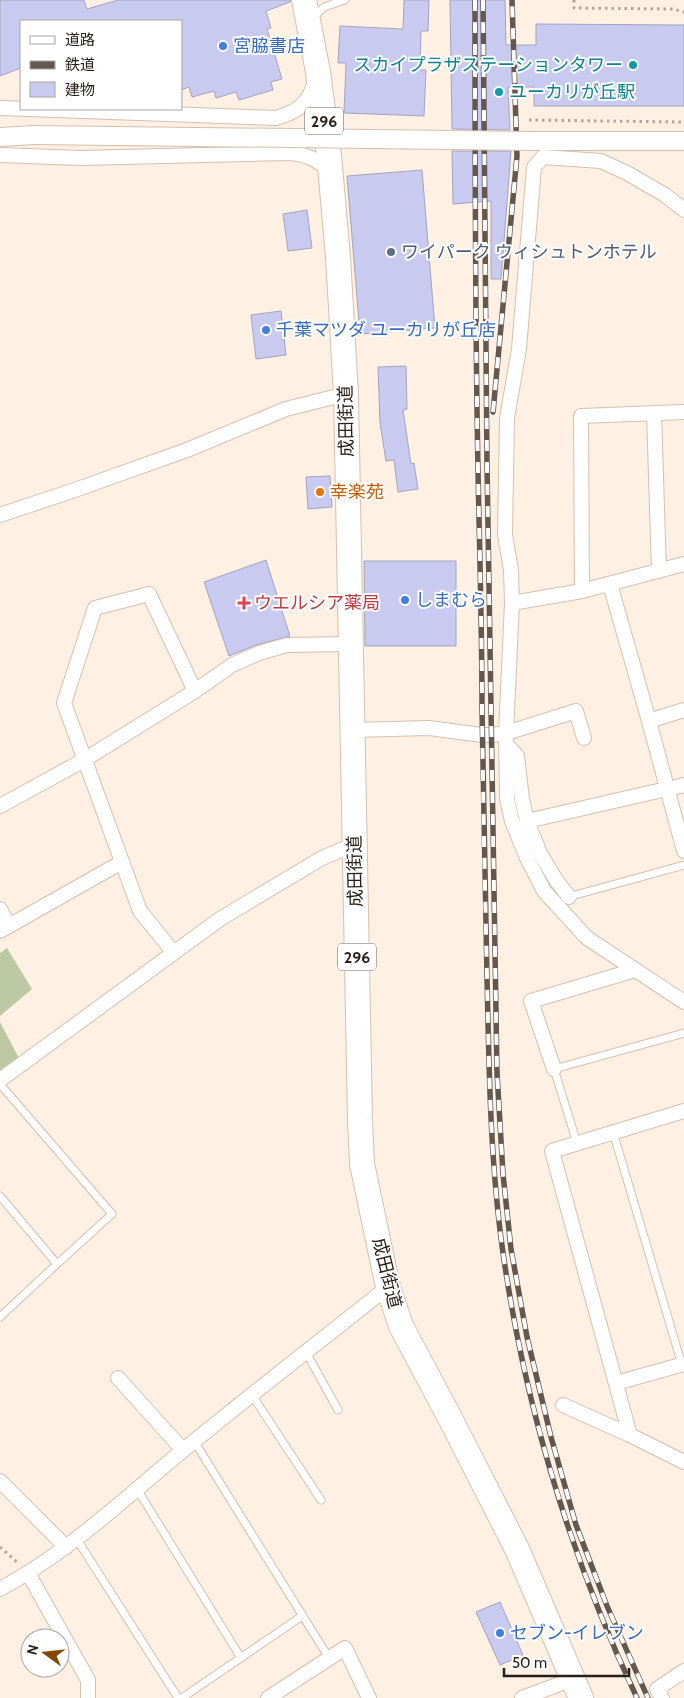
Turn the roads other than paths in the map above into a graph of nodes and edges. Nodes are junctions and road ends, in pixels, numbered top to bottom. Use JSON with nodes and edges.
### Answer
{"nodes":[{"id":1,"x":304,"y":0,"type":"edge"},
{"id":2,"x":345,"y":0,"type":"edge"},
{"id":3,"x":308,"y":24,"type":"junction"},
{"id":4,"x":318,"y":72,"type":"junction"},
{"id":5,"x":0,"y":108,"type":"edge"},
{"id":6,"x":20,"y":109,"type":"edge"},
{"id":7,"x":55,"y":110,"type":"edge"},
{"id":8,"x":0,"y":137,"type":"edge"},
{"id":9,"x":684,"y":141,"type":"edge"},
{"id":10,"x":0,"y":155,"type":"edge"},
{"id":11,"x":330,"y":171,"type":"junction"},
{"id":12,"x":684,"y":210,"type":"edge"},
{"id":13,"x":346,"y":394,"type":"junction"},
{"id":14,"x":684,"y":412,"type":"edge"},
{"id":15,"x":654,"y":413,"type":"junction"},
{"id":16,"x":0,"y":515,"type":"edge"},
{"id":17,"x":684,"y":564,"type":"edge"},
{"id":18,"x":659,"y":571,"type":"junction"},
{"id":19,"x":610,"y":584,"type":"junction"},
{"id":20,"x":582,"y":591,"type":"junction"},
{"id":21,"x":512,"y":604,"type":"junction"},
{"id":22,"x":350,"y":644,"type":"junction"},
{"id":23,"x":195,"y":691,"type":"junction"},
{"id":24,"x":684,"y":710,"type":"edge"},
{"id":25,"x":649,"y":721,"type":"junction"},
{"id":26,"x":353,"y":730,"type":"junction"},
{"id":27,"x":584,"y":738,"type":"dead end"},
{"id":28,"x":507,"y":739,"type":"junction"},
{"id":29,"x":84,"y":760,"type":"junction"},
{"id":30,"x":684,"y":786,"type":"edge"},
{"id":31,"x":668,"y":790,"type":"junction"},
{"id":32,"x":0,"y":806,"type":"edge"},
{"id":33,"x":527,"y":821,"type":"junction"},
{"id":34,"x":355,"y":844,"type":"junction"},
{"id":35,"x":684,"y":851,"type":"edge"},
{"id":36,"x":122,"y":862,"type":"junction"},
{"id":37,"x":684,"y":865,"type":"edge"},
{"id":38,"x":569,"y":897,"type":"junction"},
{"id":39,"x":553,"y":901,"type":"junction"},
{"id":40,"x":0,"y":909,"type":"edge"},
{"id":41,"x":5,"y":928,"type":"edge"},
{"id":42,"x":174,"y":953,"type":"junction"},
{"id":43,"x":635,"y":970,"type":"junction"},
{"id":44,"x":684,"y":1002,"type":"edge"},
{"id":45,"x":684,"y":1034,"type":"edge"},
{"id":46,"x":554,"y":1070,"type":"junction"},
{"id":47,"x":0,"y":1082,"type":"edge"},
{"id":48,"x":684,"y":1111,"type":"edge"},
{"id":49,"x":613,"y":1132,"type":"junction"},
{"id":50,"x":577,"y":1143,"type":"junction"},
{"id":51,"x":0,"y":1196,"type":"edge"},
{"id":52,"x":57,"y":1264,"type":"junction"},
{"id":53,"x":388,"y":1287,"type":"junction"},
{"id":54,"x":0,"y":1317,"type":"edge"},
{"id":55,"x":306,"y":1352,"type":"junction"},
{"id":56,"x":683,"y":1364,"type":"edge"},
{"id":57,"x":118,"y":1378,"type":"dead end"},
{"id":58,"x":616,"y":1383,"type":"junction"},
{"id":59,"x":252,"y":1396,"type":"junction"},
{"id":60,"x":563,"y":1405,"type":"dead end"},
{"id":61,"x":338,"y":1410,"type":"dead end"},
{"id":62,"x":630,"y":1435,"type":"junction"},
{"id":63,"x":189,"y":1446,"type":"junction"},
{"id":64,"x":684,"y":1462,"type":"edge"},
{"id":65,"x":0,"y":1481,"type":"edge"},
{"id":66,"x":136,"y":1489,"type":"junction"},
{"id":67,"x":321,"y":1500,"type":"dead end"},
{"id":68,"x":71,"y":1543,"type":"junction"},
{"id":69,"x":28,"y":1573,"type":"junction"},
{"id":70,"x":0,"y":1589,"type":"edge"},
{"id":71,"x":302,"y":1616,"type":"junction"},
{"id":72,"x":241,"y":1658,"type":"junction"},
{"id":73,"x":329,"y":1658,"type":"junction"},
{"id":74,"x":684,"y":1671,"type":"edge"},
{"id":75,"x":577,"y":1688,"type":"edge"},
{"id":76,"x":88,"y":1698,"type":"edge"},
{"id":77,"x":178,"y":1698,"type":"edge"},
{"id":78,"x":182,"y":1698,"type":"edge"},
{"id":79,"x":268,"y":1698,"type":"edge"},
{"id":80,"x":369,"y":1698,"type":"edge"},
{"id":81,"x":522,"y":1698,"type":"edge"},
{"id":82,"x":662,"y":1698,"type":"edge"}],
"edges":[{"from":1,"to":3,"type":"highway","name":"成田街道","number":"296"},
{"from":2,"to":3,"type":"lane"},
{"from":3,"to":4,"type":"highway","name":"成田街道","number":"296"},
{"from":4,"to":7,"type":"street"},
{"from":4,"to":11,"type":"highway","name":"成田街道","number":"296"},
{"from":5,"to":6,"type":"street"},
{"from":8,"to":9,"type":"street","bridge":true},
{"from":10,"to":11,"type":"street"},
{"from":11,"to":13,"type":"highway","name":"成田街道","number":"296"},
{"from":12,"to":21,"type":"street"},
{"from":13,"to":16,"type":"street"},
{"from":13,"to":22,"type":"highway","name":"成田街道","number":"296"},
{"from":14,"to":15,"type":"street"},
{"from":15,"to":18,"type":"street"},
{"from":15,"to":20,"type":"street"},
{"from":17,"to":18,"type":"street"},
{"from":18,"to":19,"type":"street"},
{"from":19,"to":20,"type":"street"},
{"from":19,"to":25,"type":"street"},
{"from":20,"to":21,"type":"street"},
{"from":21,"to":28,"type":"street"},
{"from":22,"to":23,"type":"street"},
{"from":22,"to":26,"type":"highway","name":"成田街道","number":"296"},
{"from":23,"to":29,"type":"street"},
{"from":23,"to":29,"type":"street"},
{"from":24,"to":25,"type":"street"},
{"from":25,"to":31,"type":"street"},
{"from":26,"to":28,"type":"street"},
{"from":26,"to":34,"type":"highway","name":"成田街道","number":"296"},
{"from":27,"to":28,"type":"street"},
{"from":28,"to":33,"type":"street"},
{"from":28,"to":39,"type":"street"},
{"from":29,"to":32,"type":"street"},
{"from":29,"to":36,"type":"street"},
{"from":30,"to":31,"type":"street"},
{"from":31,"to":33,"type":"street"},
{"from":31,"to":35,"type":"street"},
{"from":33,"to":38,"type":"street"},
{"from":34,"to":42,"type":"street"},
{"from":34,"to":53,"type":"highway","name":"成田街道","number":"296"},
{"from":36,"to":41,"type":"street"},
{"from":36,"to":42,"type":"street"},
{"from":37,"to":38,"type":"lane"},
{"from":38,"to":39,"type":"lane"},
{"from":39,"to":43,"type":"street"},
{"from":40,"to":41,"type":"street"},
{"from":42,"to":47,"type":"street"},
{"from":43,"to":44,"type":"street"},
{"from":43,"to":46,"type":"street"},
{"from":45,"to":46,"type":"lane"},
{"from":46,"to":50,"type":"lane"},
{"from":47,"to":52,"type":"lane"},
{"from":48,"to":49,"type":"street"},
{"from":49,"to":50,"type":"street"},
{"from":49,"to":56,"type":"lane"},
{"from":50,"to":58,"type":"street"},
{"from":51,"to":52,"type":"lane"},
{"from":52,"to":54,"type":"lane"},
{"from":53,"to":55,"type":"street"},
{"from":53,"to":75,"type":"highway","name":"成田街道","number":"296"},
{"from":55,"to":59,"type":"street"},
{"from":55,"to":61,"type":"lane"},
{"from":56,"to":58,"type":"street"},
{"from":57,"to":63,"type":"street"},
{"from":58,"to":62,"type":"street"},
{"from":59,"to":63,"type":"street"},
{"from":59,"to":67,"type":"lane"},
{"from":60,"to":62,"type":"street"},
{"from":62,"to":64,"type":"street"},
{"from":63,"to":66,"type":"street"},
{"from":63,"to":71,"type":"lane"},
{"from":65,"to":68,"type":"street"},
{"from":66,"to":68,"type":"street"},
{"from":66,"to":72,"type":"lane"},
{"from":68,"to":69,"type":"street"},
{"from":68,"to":77,"type":"lane"},
{"from":69,"to":70,"type":"street"},
{"from":69,"to":76,"type":"street"},
{"from":71,"to":72,"type":"lane"},
{"from":71,"to":73,"type":"lane"},
{"from":72,"to":78,"type":"lane"},
{"from":73,"to":79,"type":"street"},
{"from":73,"to":80,"type":"street"},
{"from":74,"to":82,"type":"street"},
{"from":75,"to":81,"type":"street"}]}
